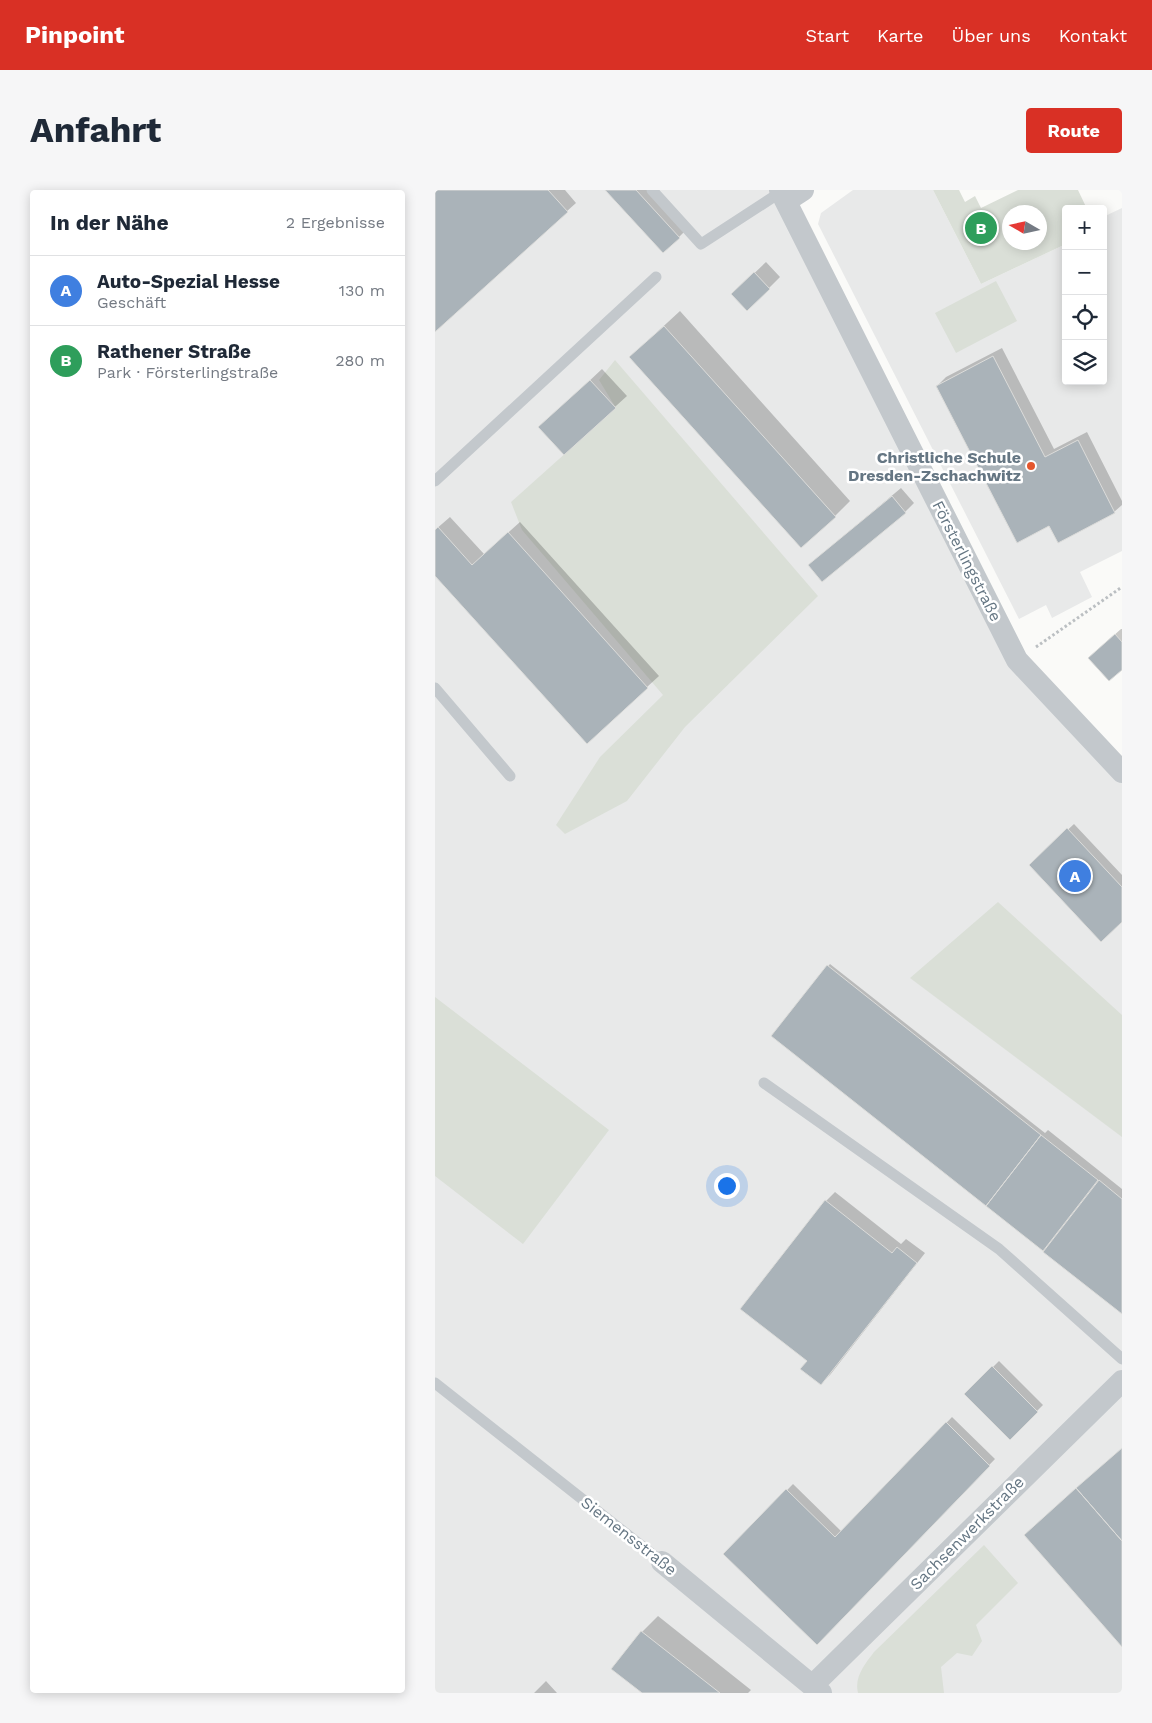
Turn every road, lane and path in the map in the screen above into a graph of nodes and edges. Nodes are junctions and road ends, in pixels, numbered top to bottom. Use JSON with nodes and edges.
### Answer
{"nodes":[{"id":1,"x":652,"y":190,"type":"edge"},
{"id":2,"x":787,"y":193,"type":"edge"},
{"id":3,"x":656,"y":277,"type":"dead end"},
{"id":4,"x":435,"y":481,"type":"edge"},
{"id":5,"x":1122,"y":587,"type":"edge"},
{"id":6,"x":1017,"y":660,"type":"junction"},
{"id":7,"x":435,"y":688,"type":"edge"},
{"id":8,"x":1122,"y":772,"type":"edge"},
{"id":9,"x":510,"y":776,"type":"dead end"},
{"id":10,"x":764,"y":1083,"type":"dead end"},
{"id":11,"x":1122,"y":1359,"type":"edge"},
{"id":12,"x":1122,"y":1381,"type":"edge"},
{"id":13,"x":435,"y":1383,"type":"edge"},
{"id":14,"x":663,"y":1562,"type":"joint"},
{"id":15,"x":817,"y":1689,"type":"edge"}],
"edges":[{"from":1,"to":2,"type":"lane"},
{"from":2,"to":6,"type":"street","name":"Försterlingstraße"},
{"from":3,"to":4,"type":"lane"},
{"from":5,"to":6,"type":"path"},
{"from":6,"to":8,"type":"street","name":"Försterlingstraße"},
{"from":7,"to":9,"type":"lane"},
{"from":10,"to":11,"type":"lane"},
{"from":12,"to":15,"type":"street","name":"Sachsenwerkstraße"},
{"from":13,"to":14,"type":"lane","name":"Siemensstraße"},
{"from":14,"to":15,"type":"street","name":"Siemensstraße"}]}
